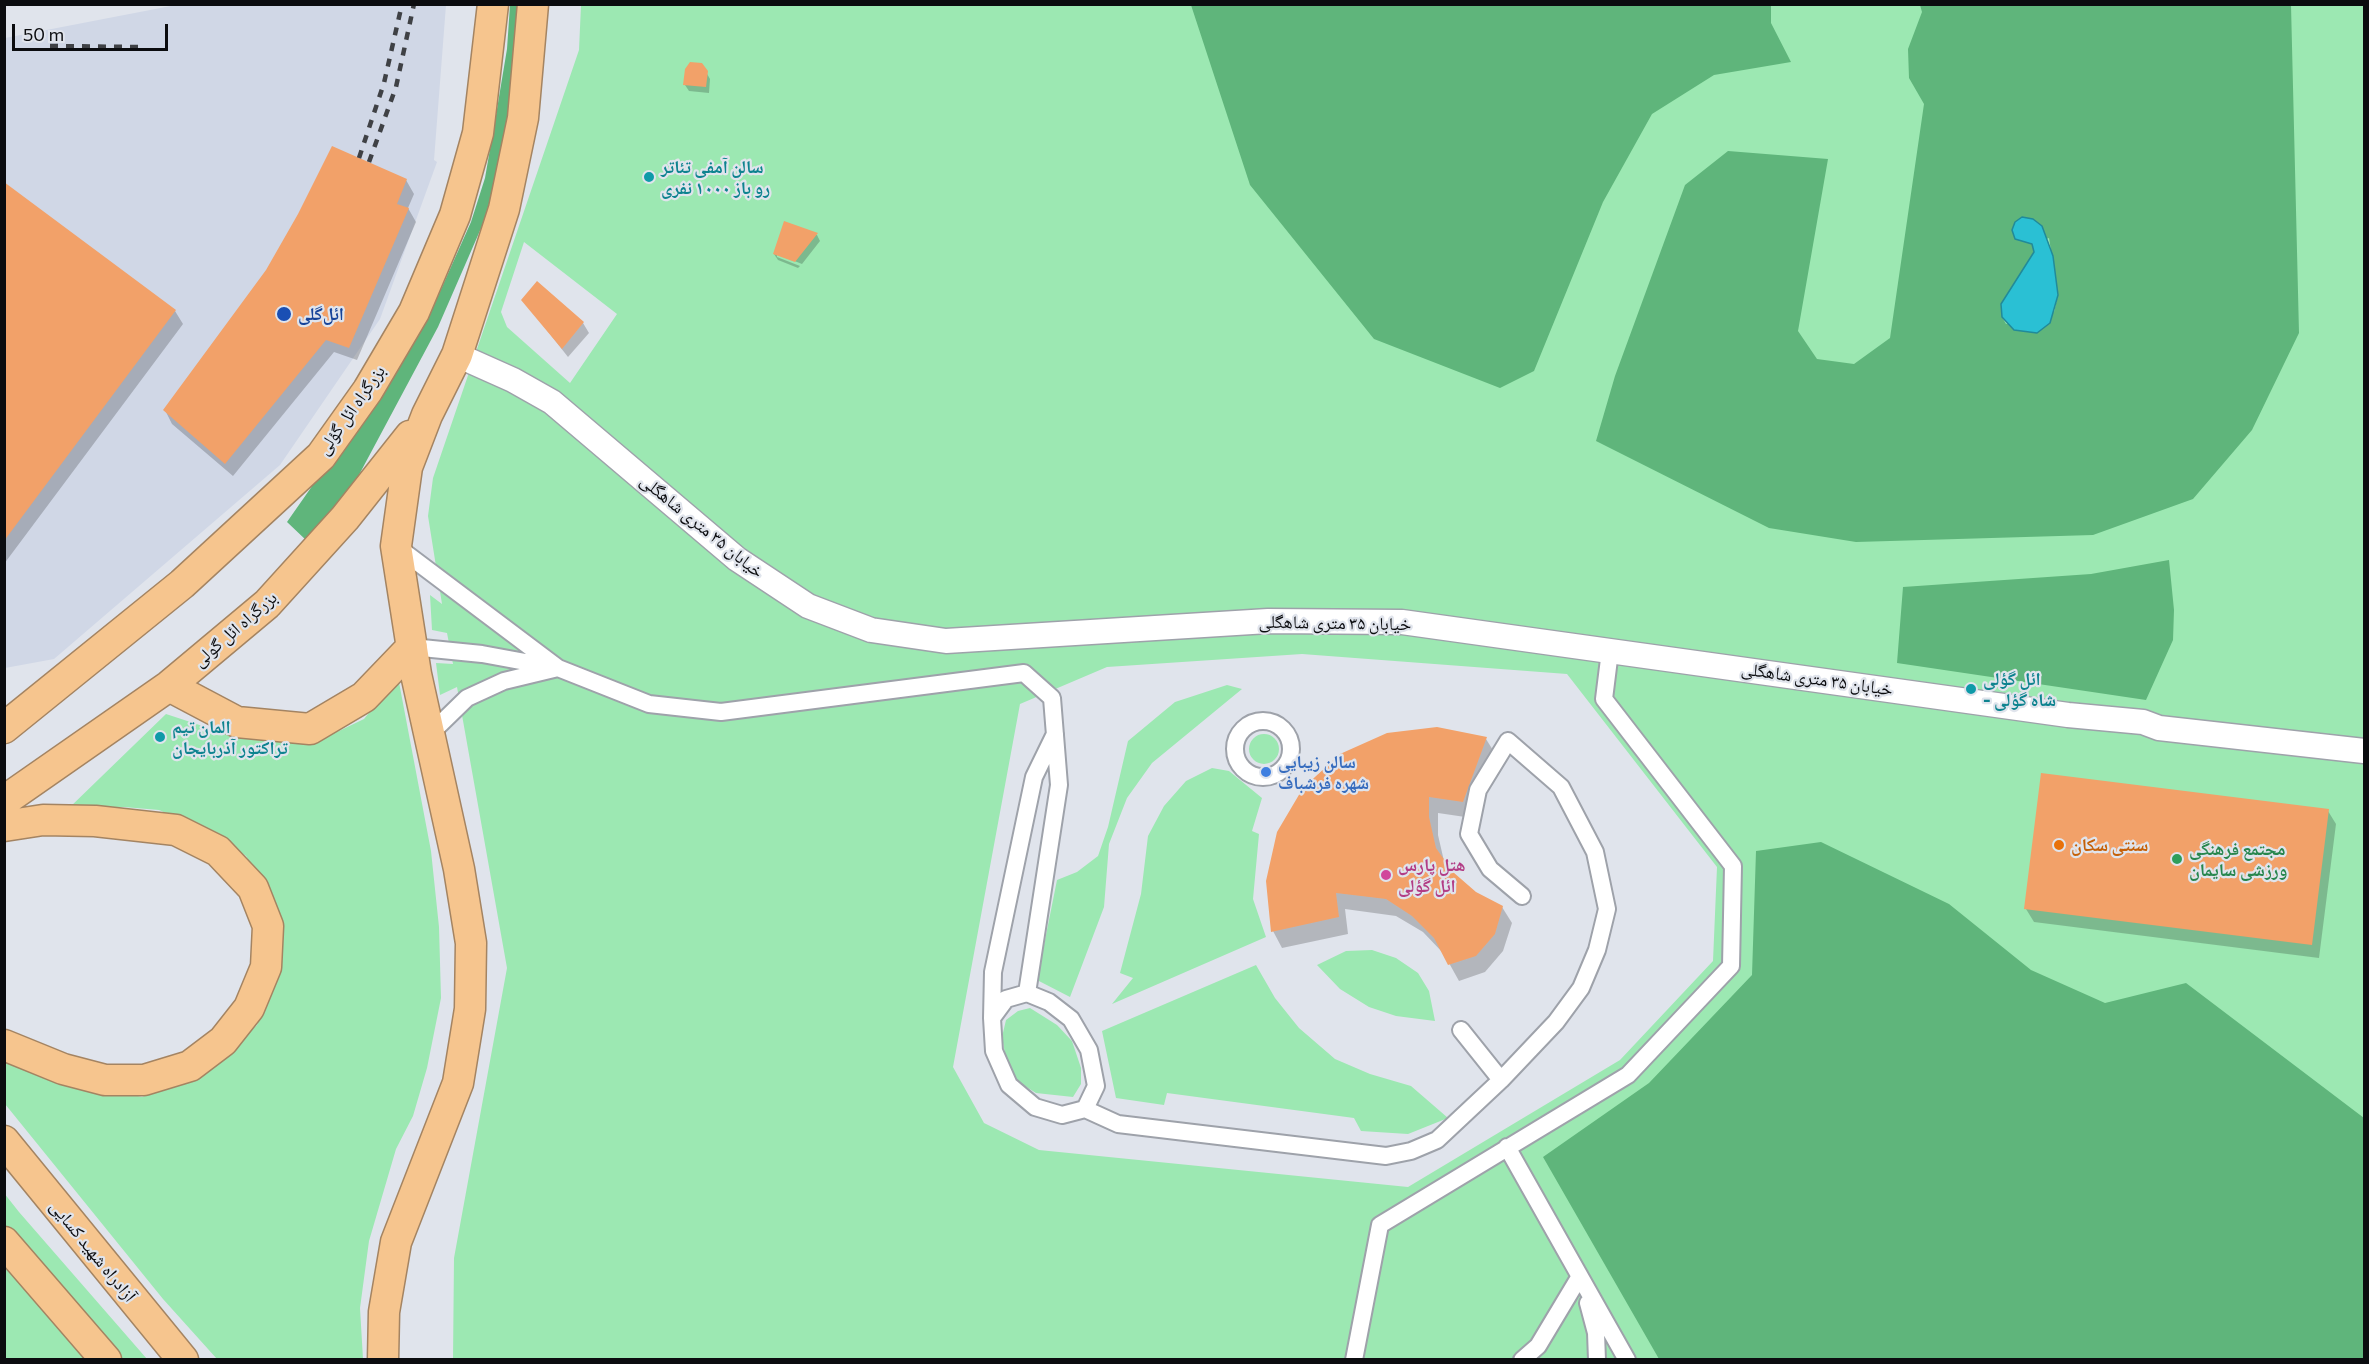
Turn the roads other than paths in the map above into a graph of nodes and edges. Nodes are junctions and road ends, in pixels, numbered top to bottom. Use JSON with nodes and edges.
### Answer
{"nodes":[{"id":1,"x":493,"y":4,"type":"edge"},
{"id":2,"x":533,"y":4,"type":"edge"},
{"id":3,"x":457,"y":355,"type":"junction"},
{"id":4,"x":427,"y":415,"type":"junction"},
{"id":5,"x":396,"y":546,"type":"junction"},
{"id":6,"x":412,"y":646,"type":"junction"},
{"id":7,"x":1610,"y":651,"type":"junction"},
{"id":8,"x":558,"y":668,"type":"junction"},
{"id":9,"x":169,"y":686,"type":"junction"},
{"id":10,"x":48,"y":694,"type":"junction"},
{"id":11,"x":4,"y":709,"type":"edge"},
{"id":12,"x":4,"y":728,"type":"edge"},
{"id":13,"x":1056,"y":733,"type":"junction"},
{"id":14,"x":430,"y":734,"type":"junction"},
{"id":15,"x":2364,"y":751,"type":"edge"},
{"id":16,"x":4,"y":801,"type":"edge"},
{"id":17,"x":4,"y":826,"type":"edge"},
{"id":18,"x":1522,"y":896,"type":"dead end"},
{"id":19,"x":1027,"y":993,"type":"junction"},
{"id":20,"x":992,"y":1018,"type":"junction"},
{"id":21,"x":1461,"y":1030,"type":"dead end"},
{"id":22,"x":4,"y":1045,"type":"edge"},
{"id":23,"x":1501,"y":1080,"type":"junction"},
{"id":24,"x":1085,"y":1109,"type":"junction"},
{"id":25,"x":4,"y":1140,"type":"edge"},
{"id":26,"x":1508,"y":1147,"type":"junction"},
{"id":27,"x":4,"y":1242,"type":"edge"},
{"id":28,"x":4,"y":1274,"type":"edge"},
{"id":29,"x":1580,"y":1276,"type":"junction"},
{"id":30,"x":58,"y":1306,"type":"junction"},
{"id":31,"x":1623,"y":1354,"type":"edge"},
{"id":32,"x":106,"y":1359,"type":"edge"},
{"id":33,"x":183,"y":1359,"type":"edge"},
{"id":34,"x":383,"y":1359,"type":"edge"},
{"id":35,"x":1354,"y":1359,"type":"edge"},
{"id":36,"x":1522,"y":1359,"type":"edge"},
{"id":37,"x":1597,"y":1359,"type":"edge"}],
"edges":[{"from":1,"to":10,"type":"highway","name":"بزرگراه ائل گؤلی"},
{"from":2,"to":3,"type":"highway"},
{"from":3,"to":4,"type":"highway"},
{"from":3,"to":7,"type":"street","name":"خیابان ۳۵ متری شاهگلی"},
{"from":4,"to":5,"type":"highway"},
{"from":4,"to":9,"type":"highway","name":"بزرگراه ائل گولی"},
{"from":5,"to":6,"type":"highway"},
{"from":5,"to":8,"type":"street"},
{"from":6,"to":8,"type":"street"},
{"from":6,"to":9,"type":"highway"},
{"from":6,"to":14,"type":"highway"},
{"from":7,"to":15,"type":"street","name":"خیابان ۳۵ متری شاهگلی"},
{"from":7,"to":26,"type":"street"},
{"from":8,"to":13,"type":"street"},
{"from":8,"to":14,"type":"street"},
{"from":9,"to":16,"type":"highway","name":"بزرگراه ائل گولی"},
{"from":10,"to":11,"type":"highway"},
{"from":10,"to":12,"type":"highway","name":"بزرگراه ائل گؤلی"},
{"from":13,"to":19,"type":"street"},
{"from":13,"to":20,"type":"street"},
{"from":14,"to":34,"type":"highway"},
{"from":17,"to":22,"type":"highway"},
{"from":18,"to":23,"type":"street"},
{"from":19,"to":20,"type":"street"},
{"from":19,"to":24,"type":"street"},
{"from":20,"to":24,"type":"street"},
{"from":21,"to":23,"type":"street"},
{"from":23,"to":24,"type":"street"},
{"from":25,"to":33,"type":"highway","name":"آزادراه شهید کسایی"},
{"from":26,"to":29,"type":"street"},
{"from":26,"to":35,"type":"street"},
{"from":27,"to":30,"type":"highway"},
{"from":28,"to":30,"type":"highway"},
{"from":29,"to":31,"type":"street"},
{"from":29,"to":36,"type":"street"},
{"from":29,"to":37,"type":"street"},
{"from":30,"to":32,"type":"highway"}]}
